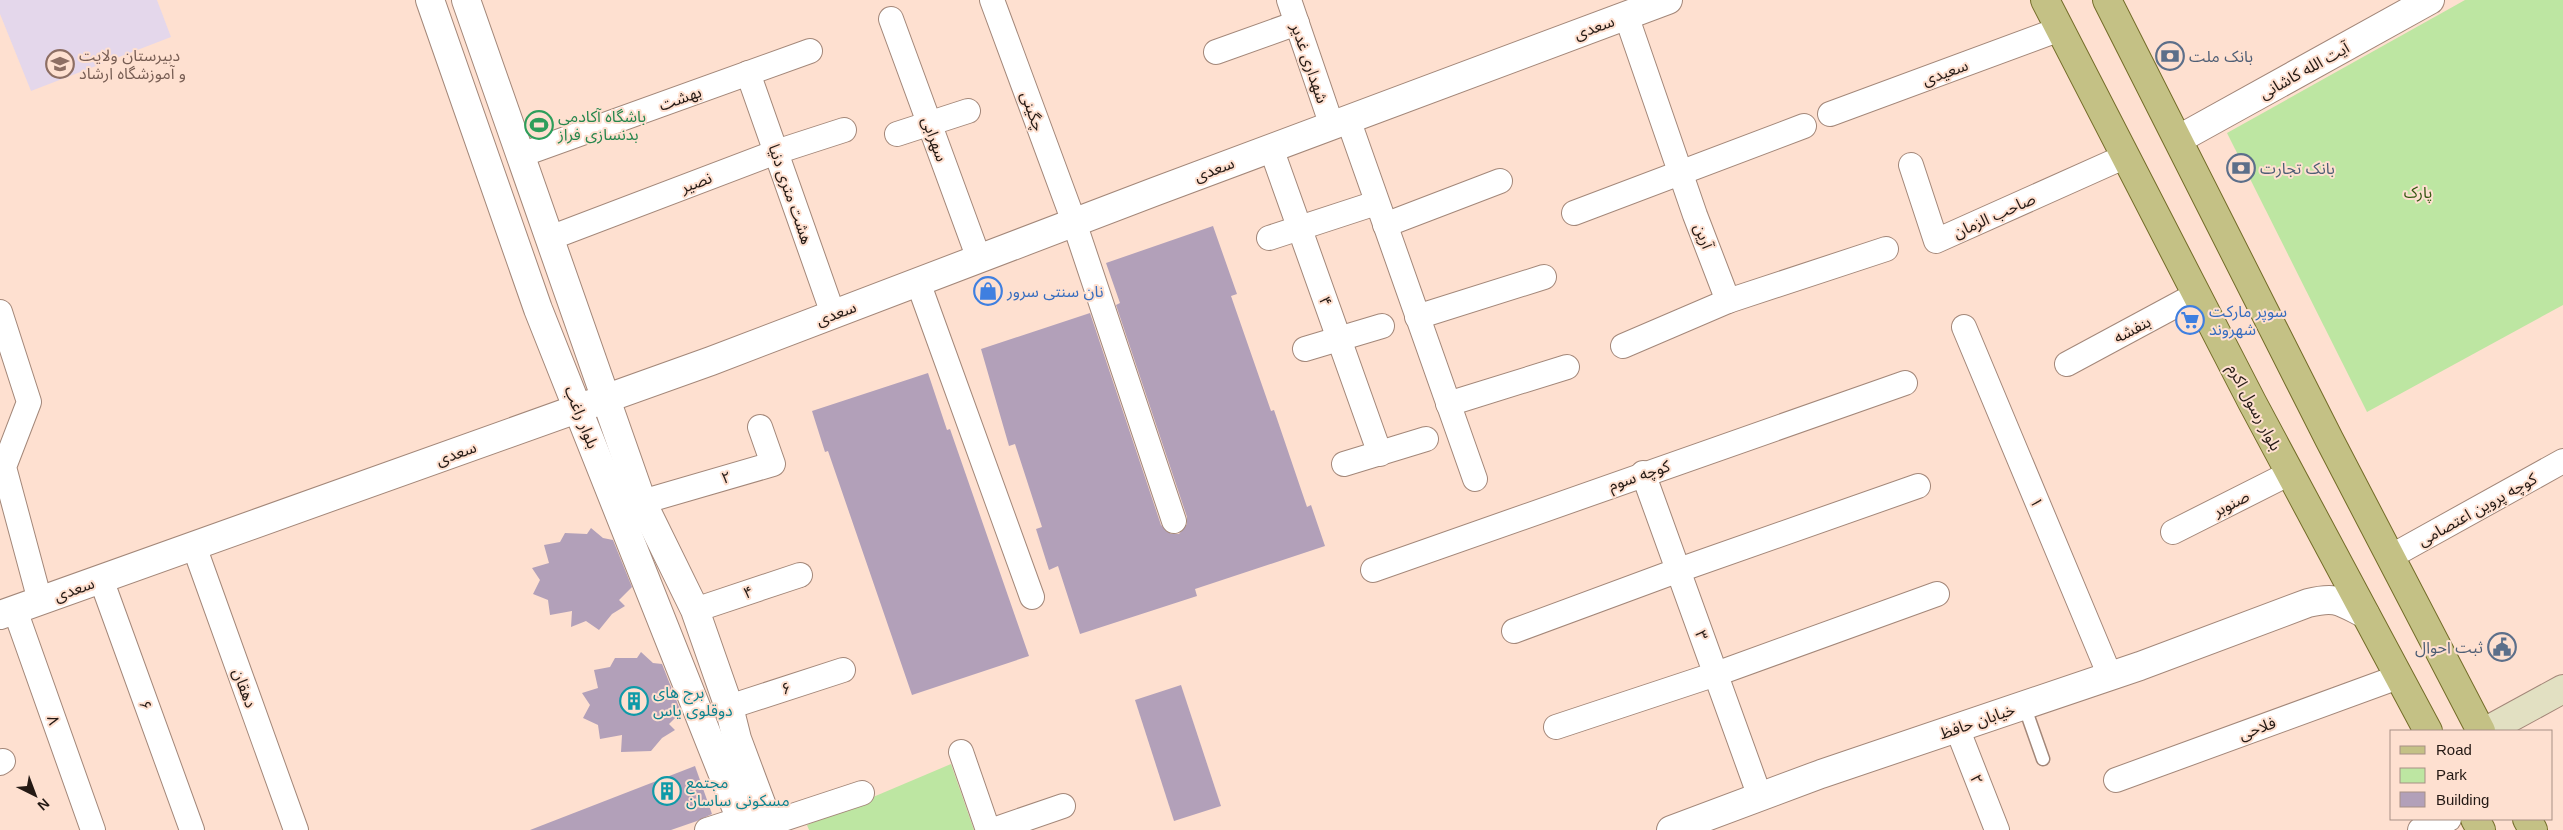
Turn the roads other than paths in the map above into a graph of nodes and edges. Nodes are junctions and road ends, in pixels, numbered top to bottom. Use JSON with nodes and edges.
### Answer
{"nodes":[{"id":1,"x":430,"y":0,"type":"edge"},
{"id":2,"x":466,"y":0,"type":"edge"},
{"id":3,"x":992,"y":0,"type":"edge"},
{"id":4,"x":1289,"y":0,"type":"edge"},
{"id":5,"x":1668,"y":0,"type":"edge"},
{"id":6,"x":2045,"y":0,"type":"edge"},
{"id":7,"x":2107,"y":0,"type":"edge"},
{"id":8,"x":2430,"y":0,"type":"edge"},
{"id":9,"x":1626,"y":15,"type":"junction"},
{"id":10,"x":891,"y":19,"type":"dead end"},
{"id":11,"x":1297,"y":23,"type":"junction"},
{"id":12,"x":2060,"y":29,"type":"junction"},
{"id":13,"x":810,"y":51,"type":"dead end"},
{"id":14,"x":1216,"y":52,"type":"dead end"},
{"id":15,"x":748,"y":73,"type":"junction"},
{"id":16,"x":968,"y":111,"type":"dead end"},
{"id":17,"x":1830,"y":114,"type":"dead end"},
{"id":18,"x":1340,"y":122,"type":"junction"},
{"id":19,"x":930,"y":124,"type":"junction"},
{"id":20,"x":1804,"y":126,"type":"dead end"},
{"id":21,"x":844,"y":130,"type":"dead end"},
{"id":22,"x":896,"y":134,"type":"dead end"},
{"id":23,"x":2179,"y":139,"type":"junction"},
{"id":24,"x":1271,"y":148,"type":"junction"},
{"id":25,"x":776,"y":152,"type":"junction"},
{"id":26,"x":521,"y":155,"type":"junction"},
{"id":27,"x":2126,"y":156,"type":"junction"},
{"id":28,"x":1911,"y":165,"type":"dead end"},
{"id":29,"x":1681,"y":173,"type":"junction"},
{"id":30,"x":1500,"y":181,"type":"dead end"},
{"id":31,"x":1367,"y":206,"type":"dead end"},
{"id":32,"x":1574,"y":213,"type":"dead end"},
{"id":33,"x":1074,"y":222,"type":"junction"},
{"id":34,"x":1385,"y":225,"type":"junction"},
{"id":35,"x":1299,"y":228,"type":"junction"},
{"id":36,"x":550,"y":238,"type":"junction"},
{"id":37,"x":1269,"y":238,"type":"dead end"},
{"id":38,"x":1886,"y":249,"type":"dead end"},
{"id":39,"x":979,"y":259,"type":"junction"},
{"id":40,"x":1544,"y":277,"type":"dead end"},
{"id":41,"x":918,"y":282,"type":"junction"},
{"id":42,"x":2197,"y":294,"type":"junction"},
{"id":43,"x":1728,"y":300,"type":"junction"},
{"id":44,"x":0,"y":312,"type":"edge"},
{"id":45,"x":833,"y":314,"type":"junction"},
{"id":46,"x":1418,"y":317,"type":"junction"},
{"id":47,"x":1382,"y":326,"type":"dead end"},
{"id":48,"x":1964,"y":327,"type":"dead end"},
{"id":49,"x":1339,"y":339,"type":"junction"},
{"id":50,"x":1623,"y":346,"type":"dead end"},
{"id":51,"x":1305,"y":349,"type":"dead end"},
{"id":52,"x":2067,"y":364,"type":"dead end"},
{"id":53,"x":1568,"y":367,"type":"dead end"},
{"id":54,"x":1905,"y":383,"type":"dead end"},
{"id":55,"x":606,"y":399,"type":"junction"},
{"id":56,"x":1448,"y":404,"type":"junction"},
{"id":57,"x":579,"y":409,"type":"junction"},
{"id":58,"x":760,"y":427,"type":"dead end"},
{"id":59,"x":1426,"y":439,"type":"dead end"},
{"id":60,"x":1380,"y":454,"type":"junction"},
{"id":61,"x":2563,"y":461,"type":"edge"},
{"id":62,"x":1344,"y":464,"type":"dead end"},
{"id":63,"x":1643,"y":473,"type":"junction"},
{"id":64,"x":2290,"y":473,"type":"junction"},
{"id":65,"x":1475,"y":479,"type":"dead end"},
{"id":66,"x":1918,"y":486,"type":"dead end"},
{"id":67,"x":642,"y":502,"type":"junction"},
{"id":68,"x":1174,"y":521,"type":"dead end"},
{"id":69,"x":2173,"y":532,"type":"dead end"},
{"id":70,"x":2328,"y":545,"type":"junction"},
{"id":71,"x":194,"y":546,"type":"junction"},
{"id":72,"x":2390,"y":557,"type":"junction"},
{"id":73,"x":1373,"y":570,"type":"dead end"},
{"id":74,"x":1679,"y":570,"type":"junction"},
{"id":75,"x":800,"y":575,"type":"dead end"},
{"id":76,"x":101,"y":579,"type":"junction"},
{"id":77,"x":1937,"y":594,"type":"dead end"},
{"id":78,"x":1032,"y":597,"type":"dead end"},
{"id":79,"x":40,"y":601,"type":"junction"},
{"id":80,"x":695,"y":610,"type":"junction"},
{"id":81,"x":2283,"y":611,"type":"junction"},
{"id":82,"x":7,"y":613,"type":"edge"},
{"id":83,"x":2365,"y":614,"type":"junction"},
{"id":84,"x":1514,"y":631,"type":"dead end"},
{"id":85,"x":843,"y":670,"type":"dead end"},
{"id":86,"x":1716,"y":674,"type":"junction"},
{"id":87,"x":2110,"y":676,"type":"junction"},
{"id":88,"x":2398,"y":677,"type":"junction"},
{"id":89,"x":2563,"y":689,"type":"edge"},
{"id":90,"x":2024,"y":705,"type":"junction"},
{"id":91,"x":729,"y":707,"type":"junction"},
{"id":92,"x":1556,"y":727,"type":"dead end"},
{"id":93,"x":1957,"y":728,"type":"junction"},
{"id":94,"x":2427,"y":730,"type":"edge"},
{"id":95,"x":2480,"y":730,"type":"edge"},
{"id":96,"x":2488,"y":730,"type":"edge"},
{"id":97,"x":961,"y":752,"type":"dead end"},
{"id":98,"x":2043,"y":759,"type":"dead end"},
{"id":99,"x":2116,"y":780,"type":"dead end"},
{"id":100,"x":862,"y":793,"type":"dead end"},
{"id":101,"x":1760,"y":797,"type":"junction"},
{"id":102,"x":1064,"y":806,"type":"dead end"},
{"id":103,"x":2446,"y":820,"type":"edge"},
{"id":104,"x":756,"y":826,"type":"edge"},
{"id":105,"x":93,"y":830,"type":"edge"},
{"id":106,"x":192,"y":830,"type":"edge"},
{"id":107,"x":296,"y":830,"type":"edge"},
{"id":108,"x":708,"y":830,"type":"edge"},
{"id":109,"x":988,"y":830,"type":"edge"},
{"id":110,"x":993,"y":830,"type":"edge"},
{"id":111,"x":1671,"y":830,"type":"edge"},
{"id":112,"x":1997,"y":830,"type":"edge"},
{"id":113,"x":2420,"y":830,"type":"edge"}],
"edges":[{"from":1,"to":57,"type":"street","name":"بلوار راغب"},
{"from":2,"to":26,"type":"street","name":"بلوار راغب"},
{"from":3,"to":33,"type":"street","name":"چگینی"},
{"from":4,"to":11,"type":"street","name":"شهداری غدیر"},
{"from":5,"to":9,"type":"street","name":"سعدی"},
{"from":6,"to":12,"type":"main road","name":"بلوار رسول اکرم"},
{"from":7,"to":23,"type":"main road"},
{"from":8,"to":23,"type":"street","name":"آیت الله کاشانی"},
{"from":9,"to":18,"type":"street","name":"سعدی"},
{"from":9,"to":29,"type":"street","name":"آرین"},
{"from":10,"to":19,"type":"street","name":"سهرابی"},
{"from":11,"to":14,"type":"street"},
{"from":11,"to":18,"type":"street","name":"شهداری غدیر"},
{"from":12,"to":17,"type":"street","name":"سعیدی"},
{"from":12,"to":27,"type":"main road","name":"بلوار رسول اکرم"},
{"from":13,"to":15,"type":"street","name":"بهشت"},
{"from":15,"to":25,"type":"street","name":"هشت متری دنیا"},
{"from":15,"to":26,"type":"street","name":"بهشت"},
{"from":16,"to":19,"type":"street"},
{"from":18,"to":24,"type":"street","name":"سعدی"},
{"from":18,"to":34,"type":"street","name":"شهداری غدیر"},
{"from":19,"to":22,"type":"street"},
{"from":19,"to":39,"type":"street","name":"سهرابی"},
{"from":20,"to":29,"type":"street"},
{"from":21,"to":25,"type":"street","name":"نصیر"},
{"from":23,"to":72,"type":"main road"},
{"from":24,"to":33,"type":"street","name":"سعدی"},
{"from":24,"to":35,"type":"street","name":"۴"},
{"from":25,"to":36,"type":"street","name":"نصیر"},
{"from":25,"to":45,"type":"street","name":"هشت متری دنیا"},
{"from":26,"to":36,"type":"street","name":"بلوار راغب"},
{"from":27,"to":28,"type":"street","name":"صاحب الزمان"},
{"from":27,"to":42,"type":"main road","name":"بلوار رسول اکرم"},
{"from":29,"to":32,"type":"street"},
{"from":29,"to":43,"type":"street","name":"آرین"},
{"from":30,"to":34,"type":"street"},
{"from":31,"to":35,"type":"street"},
{"from":33,"to":39,"type":"street","name":"سعدی"},
{"from":33,"to":68,"type":"street","name":"چگینی"},
{"from":34,"to":46,"type":"street","name":"شهداری غدیر"},
{"from":35,"to":37,"type":"street"},
{"from":35,"to":49,"type":"street","name":"۴"},
{"from":36,"to":55,"type":"street","name":"بلوار راغب"},
{"from":38,"to":43,"type":"street"},
{"from":39,"to":41,"type":"street","name":"سعدی"},
{"from":40,"to":46,"type":"street"},
{"from":41,"to":45,"type":"street","name":"سعدی"},
{"from":41,"to":78,"type":"street"},
{"from":42,"to":52,"type":"street","name":"بنفشه"},
{"from":42,"to":64,"type":"main road","name":"بلوار رسول اکرم"},
{"from":43,"to":50,"type":"street"},
{"from":44,"to":79,"type":"street"},
{"from":45,"to":55,"type":"street","name":"سعدی"},
{"from":46,"to":56,"type":"street","name":"شهداری غدیر"},
{"from":47,"to":49,"type":"street"},
{"from":48,"to":87,"type":"street","name":"۱"},
{"from":49,"to":51,"type":"street"},
{"from":49,"to":60,"type":"street","name":"۴"},
{"from":53,"to":56,"type":"street"},
{"from":54,"to":63,"type":"street","name":"کوچه سوم"},
{"from":55,"to":57,"type":"street","name":"سعدی"},
{"from":55,"to":67,"type":"street","name":"بلوار راغب"},
{"from":56,"to":65,"type":"street","name":"شهداری غدیر"},
{"from":57,"to":71,"type":"street","name":"سعدی"},
{"from":57,"to":104,"type":"street","name":"بلوار راغب"},
{"from":58,"to":67,"type":"street","name":"۲"},
{"from":59,"to":60,"type":"street"},
{"from":60,"to":62,"type":"street"},
{"from":61,"to":72,"type":"street","name":"کوچه پروین اعتصامی"},
{"from":63,"to":73,"type":"street","name":"کوچه سوم"},
{"from":63,"to":74,"type":"street","name":"۳"},
{"from":64,"to":69,"type":"street","name":"صنوبر"},
{"from":64,"to":70,"type":"main road","name":"بلوار رسول اکرم"},
{"from":66,"to":74,"type":"street"},
{"from":67,"to":80,"type":"street","name":"بلوار راغب"},
{"from":70,"to":81,"type":"street"},
{"from":70,"to":83,"type":"main road","name":"بلوار رسول اکرم"},
{"from":71,"to":76,"type":"street","name":"سعدی"},
{"from":71,"to":107,"type":"street","name":"دهقان"},
{"from":72,"to":95,"type":"main road"},
{"from":74,"to":84,"type":"street"},
{"from":74,"to":86,"type":"street","name":"۳"},
{"from":75,"to":80,"type":"street","name":"۴"},
{"from":76,"to":79,"type":"street","name":"سعدی"},
{"from":76,"to":106,"type":"street","name":"۶"},
{"from":77,"to":86,"type":"street"},
{"from":79,"to":82,"type":"street","name":"سعدی"},
{"from":80,"to":91,"type":"street","name":"بلوار راغب"},
{"from":81,"to":83,"type":"street"},
{"from":81,"to":87,"type":"street","name":"خیابان حافظ"},
{"from":82,"to":105,"type":"street","name":"۸"},
{"from":83,"to":88,"type":"main road","name":"بلوار رسول اکرم"},
{"from":85,"to":91,"type":"street","name":"۶"},
{"from":86,"to":92,"type":"street"},
{"from":86,"to":101,"type":"street","name":"۳"},
{"from":87,"to":90,"type":"street","name":"خیابان حافظ"},
{"from":88,"to":94,"type":"main road","name":"بلوار رسول اکرم"},
{"from":88,"to":99,"type":"street","name":"فلاحی"},
{"from":89,"to":96,"type":"main road"},
{"from":90,"to":93,"type":"street","name":"خیابان حافظ"},
{"from":90,"to":98,"type":"lane"},
{"from":91,"to":104,"type":"street","name":"بلوار راغب"},
{"from":93,"to":101,"type":"street","name":"خیابان حافظ"},
{"from":93,"to":112,"type":"street","name":"۲"},
{"from":97,"to":109,"type":"street"},
{"from":100,"to":104,"type":"street"},
{"from":101,"to":111,"type":"street","name":"خیابان حافظ"},
{"from":102,"to":110,"type":"street"},
{"from":103,"to":113,"type":"street"},
{"from":104,"to":108,"type":"street"}]}
